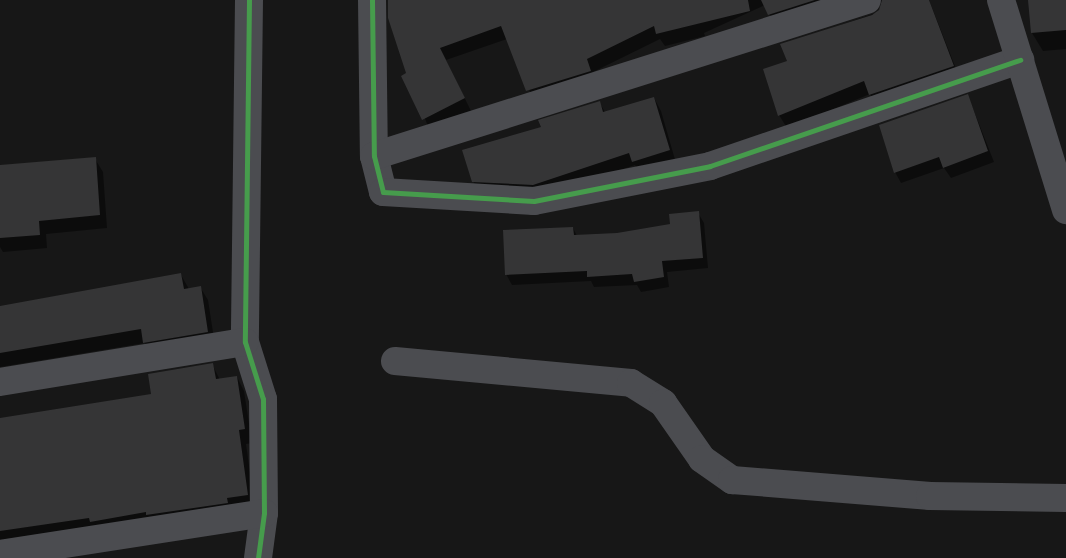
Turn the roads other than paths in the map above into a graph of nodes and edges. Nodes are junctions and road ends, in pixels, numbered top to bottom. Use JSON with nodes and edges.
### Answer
{"nodes":[{"id":1,"x":249,"y":0,"type":"edge"},
{"id":2,"x":372,"y":0,"type":"edge"},
{"id":3,"x":867,"y":0,"type":"edge"},
{"id":4,"x":1001,"y":0,"type":"edge"},
{"id":5,"x":1020,"y":60,"type":"junction"},
{"id":6,"x":1057,"y":148,"type":"edge"},
{"id":7,"x":374,"y":156,"type":"junction"},
{"id":8,"x":1066,"y":210,"type":"edge"},
{"id":9,"x":245,"y":342,"type":"junction"},
{"id":10,"x":395,"y":362,"type":"dead end"},
{"id":11,"x":0,"y":382,"type":"edge"},
{"id":12,"x":1066,"y":498,"type":"edge"},
{"id":13,"x":264,"y":513,"type":"junction"},
{"id":14,"x":0,"y":554,"type":"edge"},
{"id":15,"x":258,"y":558,"type":"edge"}],
"edges":[{"from":1,"to":9,"type":"street"},
{"from":2,"to":7,"type":"street"},
{"from":3,"to":7,"type":"street"},
{"from":4,"to":5,"type":"street"},
{"from":5,"to":6,"type":"street"},
{"from":5,"to":7,"type":"street"},
{"from":6,"to":8,"type":"street"},
{"from":9,"to":11,"type":"street"},
{"from":9,"to":13,"type":"street"},
{"from":10,"to":12,"type":"street"},
{"from":13,"to":14,"type":"street"},
{"from":13,"to":15,"type":"street"}]}
